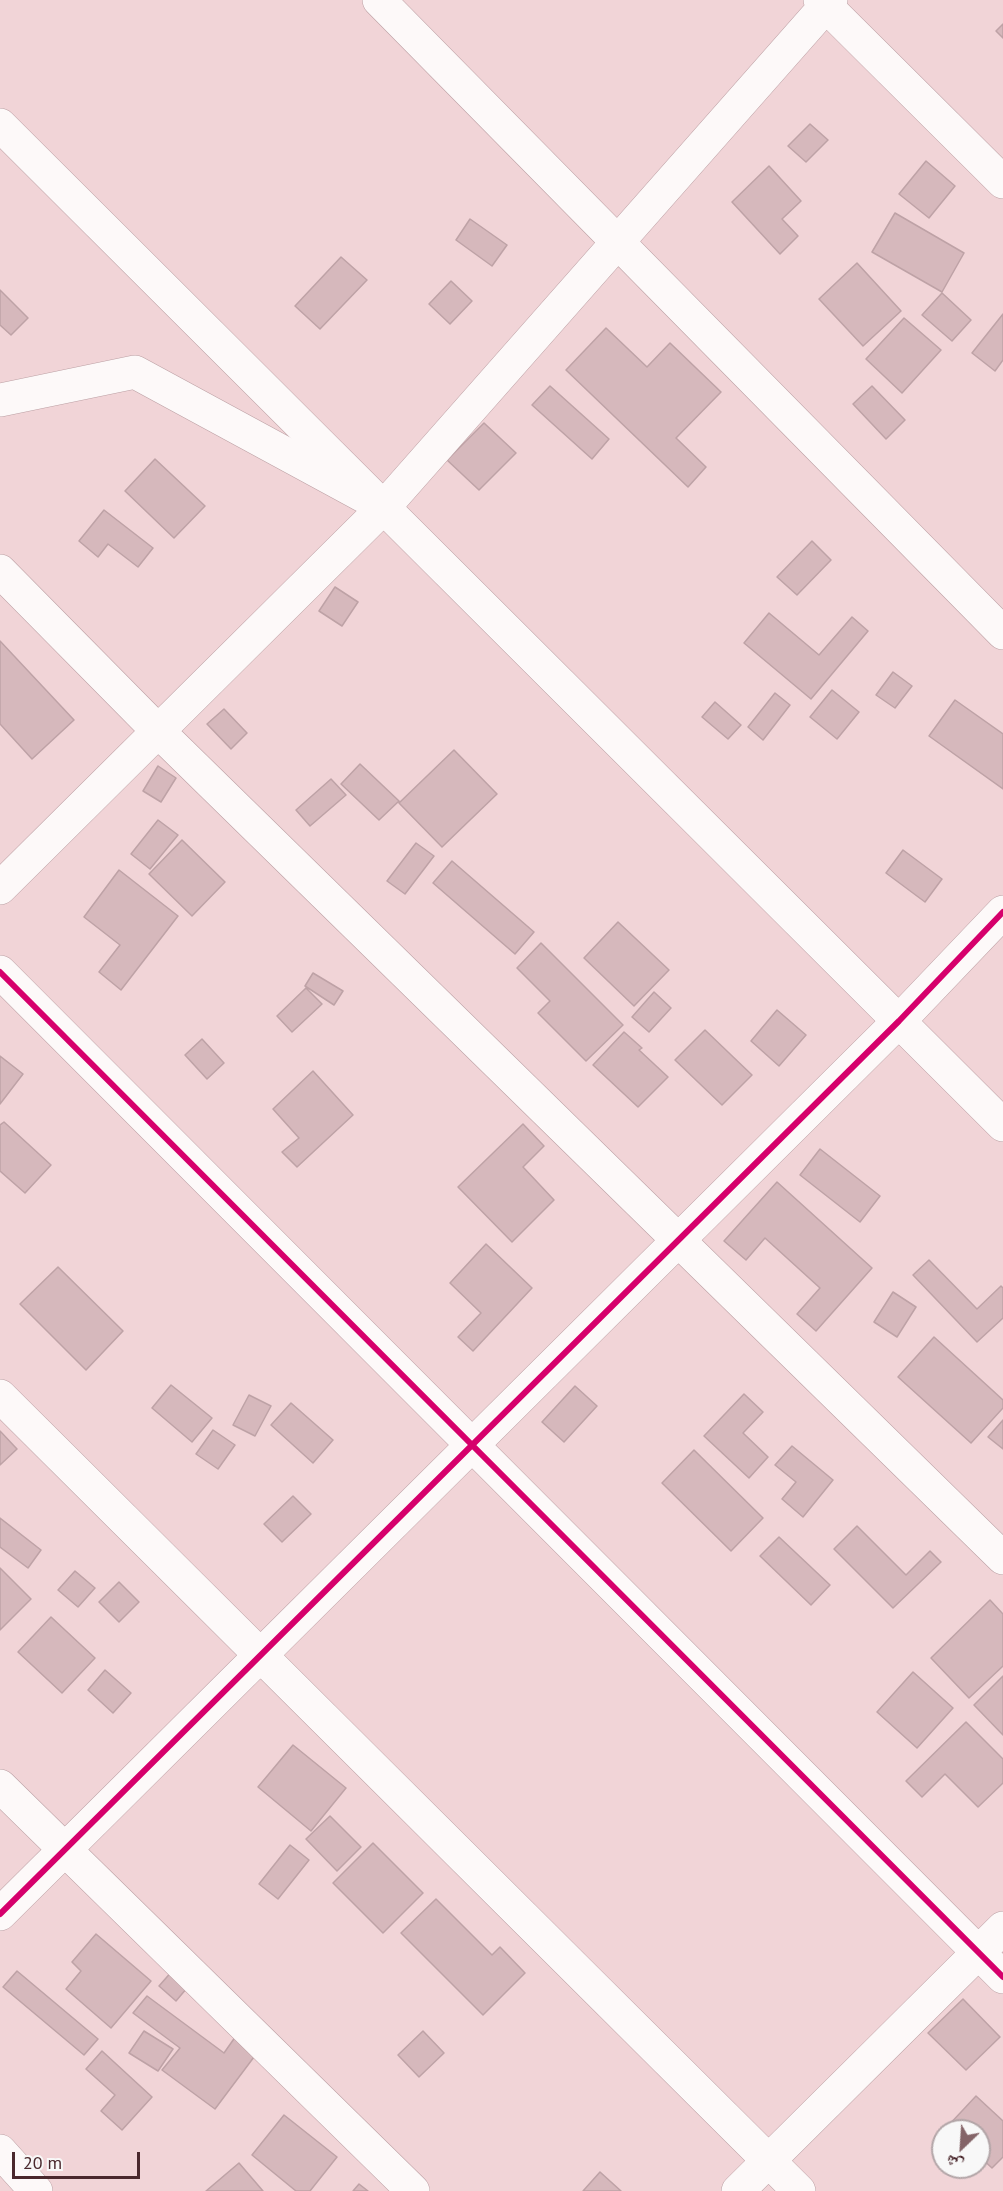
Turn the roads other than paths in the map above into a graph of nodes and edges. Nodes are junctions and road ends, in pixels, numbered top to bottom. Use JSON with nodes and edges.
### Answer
{"nodes":[{"id":1,"x":379,"y":0,"type":"edge"},
{"id":2,"x":826,"y":2,"type":"edge"},
{"id":3,"x":0,"y":125,"type":"edge"},
{"id":4,"x":1003,"y":182,"type":"edge"},
{"id":5,"x":617,"y":242,"type":"junction"},
{"id":6,"x":0,"y":400,"type":"edge"},
{"id":7,"x":384,"y":507,"type":"junction"},
{"id":8,"x":0,"y":571,"type":"edge"},
{"id":9,"x":1003,"y":633,"type":"edge"},
{"id":10,"x":158,"y":731,"type":"junction"},
{"id":11,"x":0,"y":888,"type":"edge"},
{"id":12,"x":1003,"y":912,"type":"edge"},
{"id":13,"x":0,"y":972,"type":"edge"},
{"id":14,"x":899,"y":1021,"type":"junction"},
{"id":15,"x":1003,"y":1125,"type":"edge"},
{"id":16,"x":679,"y":1240,"type":"junction"},
{"id":17,"x":0,"y":1396,"type":"edge"},
{"id":18,"x":472,"y":1446,"type":"junction"},
{"id":19,"x":1003,"y":1558,"type":"edge"},
{"id":20,"x":261,"y":1656,"type":"junction"},
{"id":21,"x":0,"y":1786,"type":"edge"},
{"id":22,"x":66,"y":1850,"type":"junction"},
{"id":23,"x":0,"y":1914,"type":"edge"},
{"id":24,"x":1003,"y":1928,"type":"edge"},
{"id":25,"x":978,"y":1952,"type":"junction"},
{"id":26,"x":1003,"y":1977,"type":"edge"},
{"id":27,"x":0,"y":2151,"type":"edge"},
{"id":28,"x":769,"y":2161,"type":"junction"},
{"id":29,"x":36,"y":2191,"type":"edge"},
{"id":30,"x":413,"y":2191,"type":"edge"},
{"id":31,"x":738,"y":2191,"type":"edge"},
{"id":32,"x":799,"y":2191,"type":"edge"}],
"edges":[{"from":1,"to":5,"type":"street"},
{"from":2,"to":4,"type":"street"},
{"from":2,"to":5,"type":"street"},
{"from":3,"to":7,"type":"street"},
{"from":5,"to":7,"type":"street"},
{"from":5,"to":9,"type":"street"},
{"from":6,"to":7,"type":"street"},
{"from":7,"to":10,"type":"street"},
{"from":7,"to":14,"type":"street"},
{"from":8,"to":10,"type":"street"},
{"from":10,"to":11,"type":"street"},
{"from":10,"to":16,"type":"street"},
{"from":12,"to":14,"type":"street"},
{"from":13,"to":18,"type":"street"},
{"from":14,"to":15,"type":"street"},
{"from":14,"to":16,"type":"street"},
{"from":16,"to":18,"type":"street"},
{"from":16,"to":19,"type":"street"},
{"from":17,"to":20,"type":"street"},
{"from":18,"to":20,"type":"street"},
{"from":18,"to":25,"type":"street"},
{"from":20,"to":22,"type":"street"},
{"from":20,"to":28,"type":"street"},
{"from":21,"to":22,"type":"street"},
{"from":22,"to":23,"type":"street"},
{"from":22,"to":30,"type":"street"},
{"from":24,"to":25,"type":"street"},
{"from":25,"to":26,"type":"street"},
{"from":25,"to":28,"type":"street"},
{"from":27,"to":29,"type":"street"},
{"from":28,"to":31,"type":"street"},
{"from":28,"to":32,"type":"street"}]}
